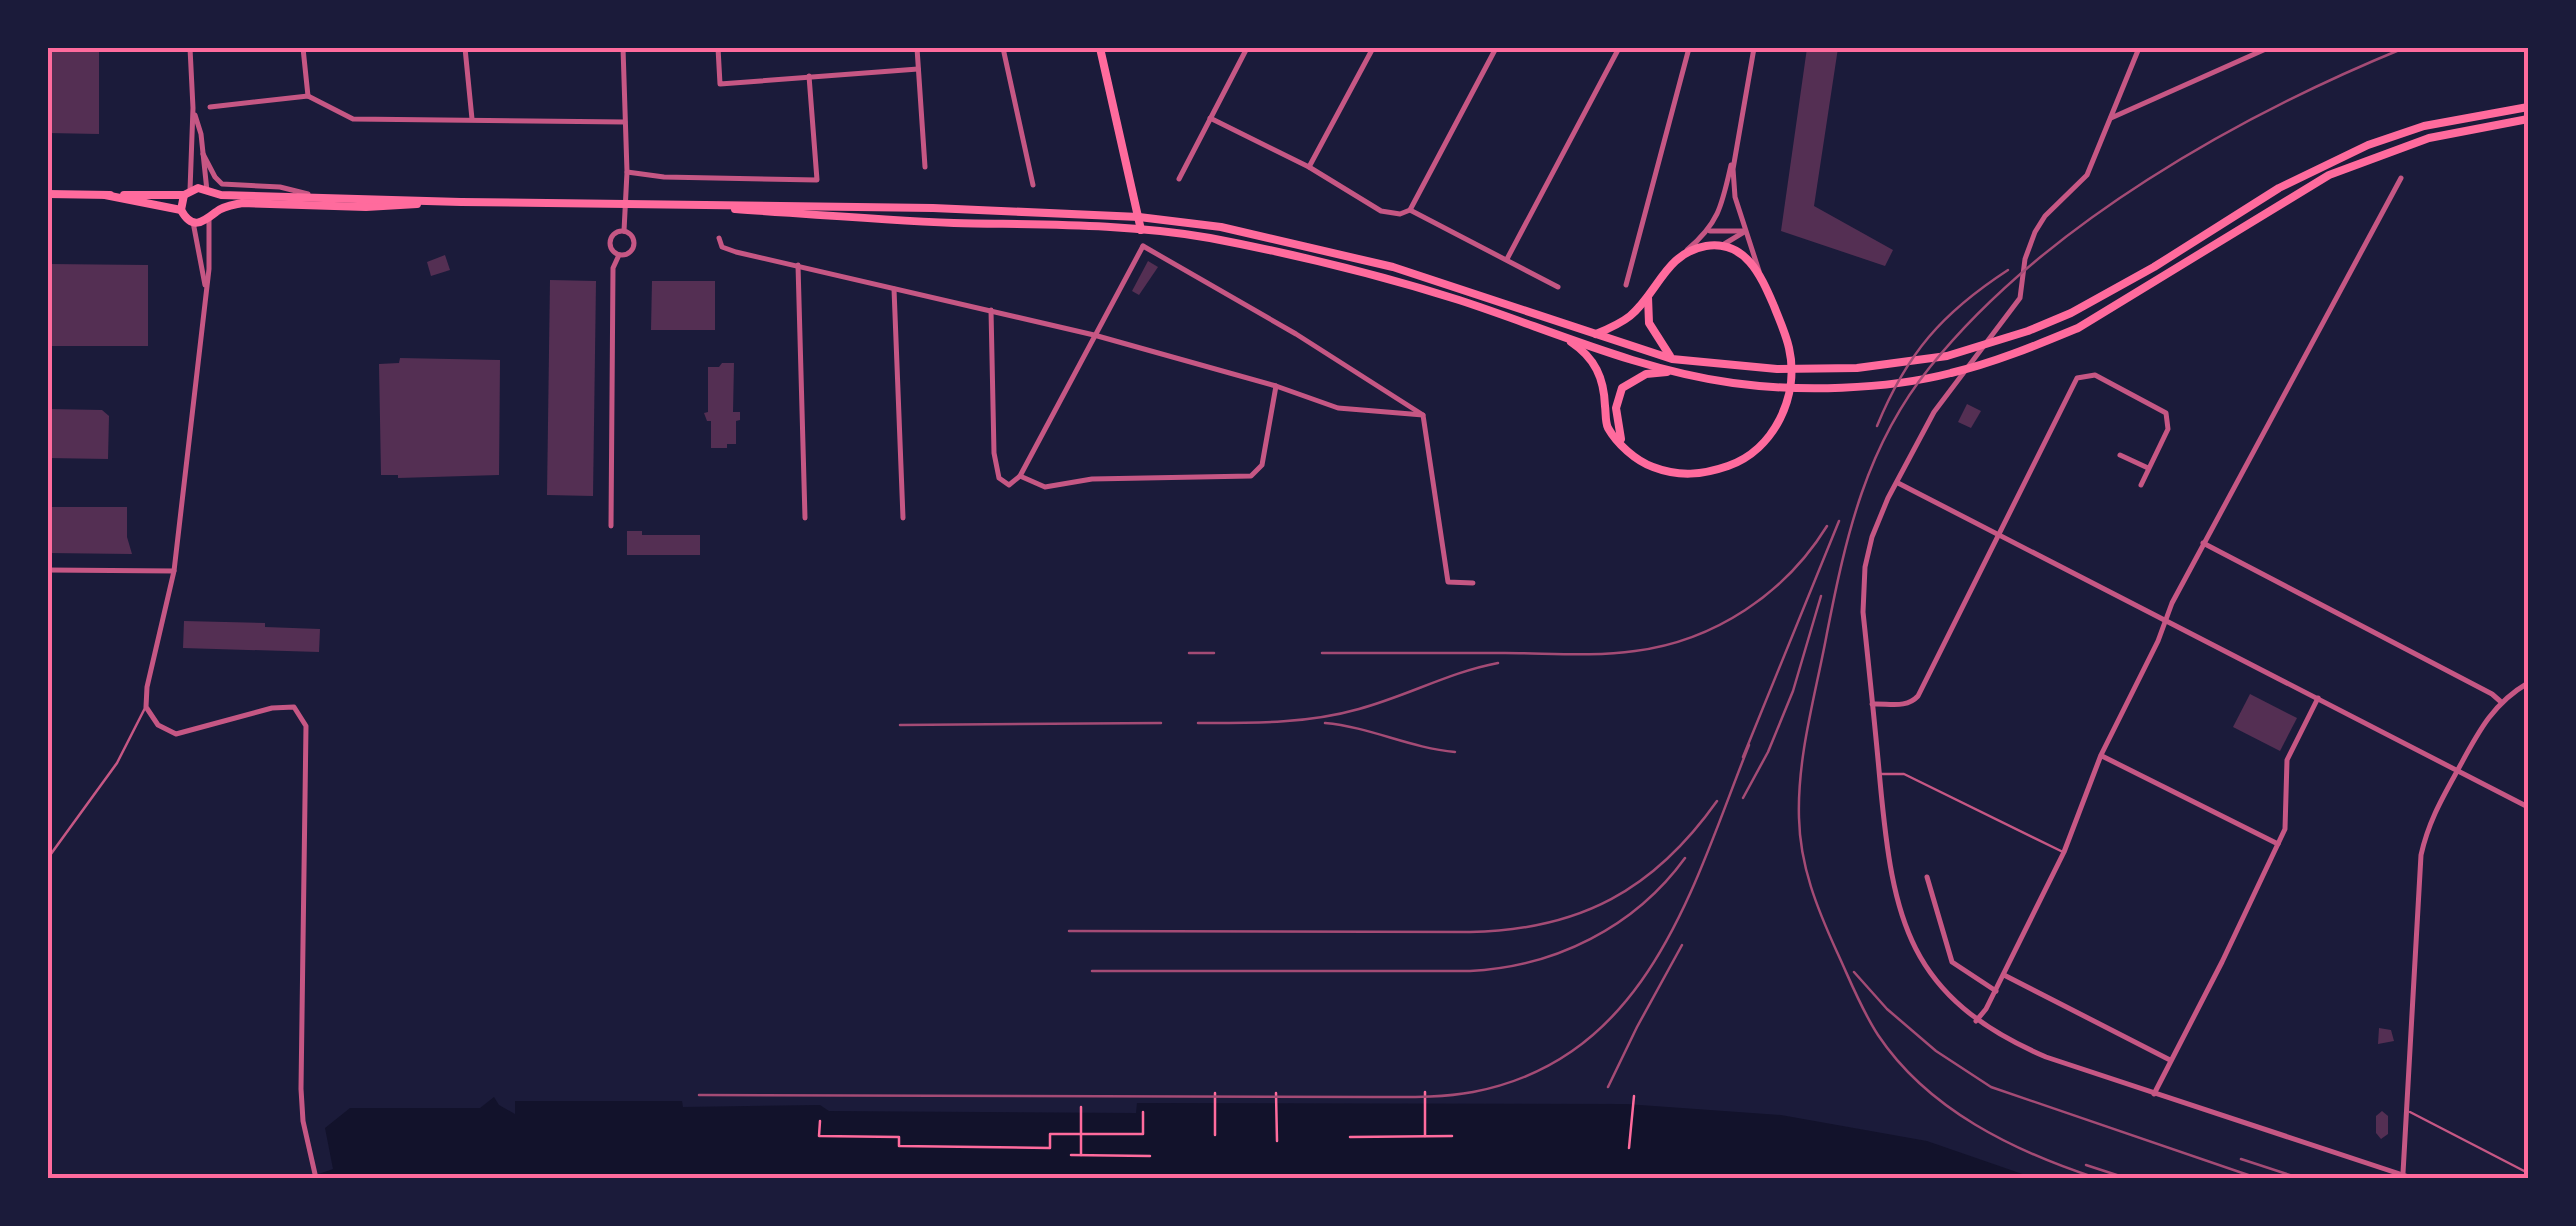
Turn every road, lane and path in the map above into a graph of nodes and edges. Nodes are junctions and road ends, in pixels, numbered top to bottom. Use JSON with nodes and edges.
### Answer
{"nodes":[{"id":1,"x":190,"y":48,"type":"edge"},
{"id":2,"x":303,"y":48,"type":"edge"},
{"id":3,"x":465,"y":48,"type":"edge"},
{"id":4,"x":623,"y":48,"type":"edge"},
{"id":5,"x":718,"y":48,"type":"edge"},
{"id":6,"x":916,"y":48,"type":"edge"},
{"id":7,"x":1003,"y":48,"type":"edge"},
{"id":8,"x":1100,"y":48,"type":"edge"},
{"id":9,"x":1247,"y":48,"type":"edge"},
{"id":10,"x":1373,"y":48,"type":"edge"},
{"id":11,"x":1496,"y":48,"type":"edge"},
{"id":12,"x":1619,"y":48,"type":"edge"},
{"id":13,"x":1689,"y":48,"type":"edge"},
{"id":14,"x":1754,"y":48,"type":"edge"},
{"id":15,"x":2139,"y":48,"type":"edge"},
{"id":16,"x":2268,"y":48,"type":"edge"},
{"id":17,"x":1236,"y":50,"type":"dead end"},
{"id":18,"x":1240,"y":60,"type":"junction"},
{"id":19,"x":918,"y":69,"type":"junction"},
{"id":20,"x":809,"y":76,"type":"junction"},
{"id":21,"x":308,"y":96,"type":"junction"},
{"id":22,"x":210,"y":107,"type":"dead end"},
{"id":23,"x":2528,"y":107,"type":"edge"},
{"id":24,"x":193,"y":108,"type":"junction"},
{"id":25,"x":1210,"y":118,"type":"junction"},
{"id":26,"x":2110,"y":118,"type":"junction"},
{"id":27,"x":472,"y":119,"type":"junction"},
{"id":28,"x":2528,"y":119,"type":"edge"},
{"id":29,"x":626,"y":122,"type":"junction"},
{"id":30,"x":1733,"y":153,"type":"junction"},
{"id":31,"x":203,"y":154,"type":"junction"},
{"id":32,"x":926,"y":167,"type":"dead end"},
{"id":33,"x":1309,"y":167,"type":"junction"},
{"id":34,"x":626,"y":172,"type":"junction"},
{"id":35,"x":2401,"y":178,"type":"dead end"},
{"id":36,"x":1179,"y":179,"type":"dead end"},
{"id":37,"x":1032,"y":185,"type":"dead end"},
{"id":38,"x":208,"y":191,"type":"junction"},
{"id":39,"x":187,"y":193,"type":"junction"},
{"id":40,"x":48,"y":194,"type":"edge"},
{"id":41,"x":105,"y":195,"type":"junction"},
{"id":42,"x":311,"y":195,"type":"junction"},
{"id":43,"x":462,"y":202,"type":"junction"},
{"id":44,"x":640,"y":203,"type":"junction"},
{"id":45,"x":181,"y":210,"type":"junction"},
{"id":46,"x":1410,"y":210,"type":"junction"},
{"id":47,"x":212,"y":216,"type":"junction"},
{"id":48,"x":1139,"y":217,"type":"junction"},
{"id":49,"x":192,"y":222,"type":"junction"},
{"id":50,"x":1141,"y":230,"type":"junction"},
{"id":51,"x":624,"y":231,"type":"junction"},
{"id":52,"x":1710,"y":231,"type":"junction"},
{"id":53,"x":1745,"y":232,"type":"junction"},
{"id":54,"x":720,"y":238,"type":"dead end"},
{"id":55,"x":1143,"y":246,"type":"junction"},
{"id":56,"x":1721,"y":246,"type":"junction"},
{"id":57,"x":619,"y":256,"type":"junction"},
{"id":58,"x":1676,"y":258,"type":"junction"},
{"id":59,"x":1508,"y":259,"type":"junction"},
{"id":60,"x":798,"y":265,"type":"junction"},
{"id":61,"x":1760,"y":271,"type":"junction"},
{"id":62,"x":1626,"y":285,"type":"dead end"},
{"id":63,"x":1558,"y":287,"type":"dead end"},
{"id":64,"x":206,"y":288,"type":"junction"},
{"id":65,"x":894,"y":289,"type":"junction"},
{"id":66,"x":1648,"y":297,"type":"junction"},
{"id":67,"x":991,"y":310,"type":"junction"},
{"id":68,"x":1595,"y":334,"type":"junction"},
{"id":69,"x":1094,"y":335,"type":"junction"},
{"id":70,"x":1563,"y":337,"type":"junction"},
{"id":71,"x":1672,"y":358,"type":"junction"},
{"id":72,"x":1673,"y":371,"type":"junction"},
{"id":73,"x":1276,"y":386,"type":"junction"},
{"id":74,"x":1423,"y":415,"type":"junction"},
{"id":75,"x":1622,"y":443,"type":"junction"},
{"id":76,"x":2120,"y":455,"type":"dead end"},
{"id":77,"x":2148,"y":468,"type":"junction"},
{"id":78,"x":1020,"y":476,"type":"junction"},
{"id":79,"x":1898,"y":483,"type":"junction"},
{"id":80,"x":2141,"y":486,"type":"dead end"},
{"id":81,"x":805,"y":518,"type":"dead end"},
{"id":82,"x":903,"y":518,"type":"dead end"},
{"id":83,"x":611,"y":526,"type":"dead end"},
{"id":84,"x":1998,"y":533,"type":"junction"},
{"id":85,"x":2204,"y":542,"type":"junction"},
{"id":86,"x":48,"y":570,"type":"edge"},
{"id":87,"x":174,"y":571,"type":"junction"},
{"id":88,"x":1473,"y":583,"type":"dead end"},
{"id":89,"x":2166,"y":618,"type":"junction"},
{"id":90,"x":2528,"y":682,"type":"edge"},
{"id":91,"x":2318,"y":698,"type":"junction"},
{"id":92,"x":2501,"y":702,"type":"junction"},
{"id":93,"x":1872,"y":704,"type":"junction"},
{"id":94,"x":146,"y":707,"type":"junction"},
{"id":95,"x":2102,"y":756,"type":"junction"},
{"id":96,"x":2457,"y":772,"type":"junction"},
{"id":97,"x":1880,"y":774,"type":"junction"},
{"id":98,"x":2528,"y":807,"type":"edge"},
{"id":99,"x":2278,"y":844,"type":"junction"},
{"id":100,"x":2064,"y":852,"type":"junction"},
{"id":101,"x":48,"y":858,"type":"edge"},
{"id":102,"x":1927,"y":877,"type":"dead end"},
{"id":103,"x":2004,"y":974,"type":"junction"},
{"id":104,"x":1996,"y":990,"type":"junction"},
{"id":105,"x":1976,"y":1021,"type":"junction"},
{"id":106,"x":2170,"y":1060,"type":"junction"},
{"id":107,"x":1425,"y":1092,"type":"dead end"},
{"id":108,"x":1215,"y":1093,"type":"dead end"},
{"id":109,"x":1276,"y":1093,"type":"dead end"},
{"id":110,"x":2154,"y":1094,"type":"junction"},
{"id":111,"x":1634,"y":1096,"type":"dead end"},
{"id":112,"x":1080,"y":1107,"type":"dead end"},
{"id":113,"x":2408,"y":1111,"type":"junction"},
{"id":114,"x":1143,"y":1112,"type":"dead end"},
{"id":115,"x":820,"y":1121,"type":"dead end"},
{"id":116,"x":1216,"y":1135,"type":"dead end"},
{"id":117,"x":1350,"y":1136,"type":"dead end"},
{"id":118,"x":1425,"y":1136,"type":"junction"},
{"id":119,"x":1452,"y":1136,"type":"dead end"},
{"id":120,"x":1276,"y":1141,"type":"dead end"},
{"id":121,"x":1630,"y":1148,"type":"dead end"},
{"id":122,"x":1071,"y":1155,"type":"dead end"},
{"id":123,"x":1081,"y":1156,"type":"junction"},
{"id":124,"x":1150,"y":1156,"type":"dead end"},
{"id":125,"x":2528,"y":1172,"type":"edge"},
{"id":126,"x":315,"y":1174,"type":"dead end"},
{"id":127,"x":2403,"y":1174,"type":"junction"},
{"id":128,"x":2412,"y":1178,"type":"edge"}],
"edges":[{"from":1,"to":24,"type":"street"},
{"from":2,"to":21,"type":"street"},
{"from":3,"to":27,"type":"street"},
{"from":4,"to":29,"type":"street"},
{"from":5,"to":20,"type":"street"},
{"from":6,"to":19,"type":"street"},
{"from":7,"to":37,"type":"street"},
{"from":8,"to":48,"type":"main road"},
{"from":9,"to":18,"type":"street"},
{"from":10,"to":33,"type":"street"},
{"from":11,"to":46,"type":"street"},
{"from":12,"to":59,"type":"street"},
{"from":13,"to":62,"type":"street"},
{"from":14,"to":30,"type":"street"},
{"from":15,"to":26,"type":"street"},
{"from":16,"to":26,"type":"street"},
{"from":17,"to":18,"type":"street"},
{"from":18,"to":25,"type":"street"},
{"from":19,"to":20,"type":"street"},
{"from":19,"to":32,"type":"street"},
{"from":20,"to":34,"type":"street"},
{"from":21,"to":22,"type":"street"},
{"from":21,"to":27,"type":"street"},
{"from":23,"to":71,"type":"main road"},
{"from":24,"to":31,"type":"street"},
{"from":24,"to":39,"type":"street"},
{"from":25,"to":33,"type":"street"},
{"from":25,"to":36,"type":"street"},
{"from":26,"to":79,"type":"street"},
{"from":27,"to":29,"type":"street"},
{"from":28,"to":72,"type":"main road"},
{"from":29,"to":34,"type":"street"},
{"from":30,"to":52,"type":"street"},
{"from":30,"to":53,"type":"street"},
{"from":31,"to":38,"type":"street"},
{"from":31,"to":42,"type":"street"},
{"from":33,"to":46,"type":"street"},
{"from":34,"to":51,"type":"street"},
{"from":35,"to":85,"type":"street"},
{"from":38,"to":39,"type":"main road"},
{"from":38,"to":42,"type":"main road"},
{"from":38,"to":47,"type":"main road"},
{"from":39,"to":41,"type":"main road"},
{"from":39,"to":45,"type":"main road"},
{"from":40,"to":41,"type":"main road"},
{"from":41,"to":45,"type":"main road"},
{"from":42,"to":43,"type":"main road"},
{"from":43,"to":44,"type":"main road"},
{"from":43,"to":47,"type":"main road"},
{"from":44,"to":48,"type":"main road"},
{"from":44,"to":50,"type":"main road"},
{"from":45,"to":49,"type":"main road"},
{"from":46,"to":59,"type":"street"},
{"from":47,"to":49,"type":"main road"},
{"from":47,"to":64,"type":"street"},
{"from":48,"to":50,"type":"main road"},
{"from":48,"to":68,"type":"main road"},
{"from":49,"to":64,"type":"street"},
{"from":50,"to":55,"type":"street"},
{"from":50,"to":70,"type":"main road"},
{"from":51,"to":57,"type":"street"},
{"from":51,"to":57,"type":"street"},
{"from":52,"to":53,"type":"street"},
{"from":52,"to":58,"type":"street"},
{"from":53,"to":56,"type":"street"},
{"from":53,"to":61,"type":"street"},
{"from":54,"to":60,"type":"street"},
{"from":55,"to":69,"type":"street"},
{"from":55,"to":74,"type":"street"},
{"from":56,"to":58,"type":"main road"},
{"from":56,"to":61,"type":"main road"},
{"from":57,"to":83,"type":"street"},
{"from":58,"to":66,"type":"main road"},
{"from":59,"to":63,"type":"street"},
{"from":60,"to":65,"type":"street"},
{"from":60,"to":81,"type":"street"},
{"from":61,"to":75,"type":"main road"},
{"from":64,"to":87,"type":"street"},
{"from":65,"to":67,"type":"street"},
{"from":65,"to":82,"type":"street"},
{"from":66,"to":68,"type":"main road"},
{"from":66,"to":71,"type":"main road"},
{"from":67,"to":69,"type":"street"},
{"from":67,"to":78,"type":"street"},
{"from":68,"to":71,"type":"main road"},
{"from":69,"to":73,"type":"street"},
{"from":69,"to":78,"type":"street"},
{"from":70,"to":72,"type":"main road"},
{"from":70,"to":75,"type":"main road"},
{"from":72,"to":75,"type":"main road"},
{"from":73,"to":74,"type":"street"},
{"from":73,"to":78,"type":"street"},
{"from":74,"to":88,"type":"street"},
{"from":76,"to":77,"type":"street"},
{"from":77,"to":80,"type":"street"},
{"from":77,"to":84,"type":"street"},
{"from":79,"to":84,"type":"street"},
{"from":79,"to":93,"type":"street"},
{"from":84,"to":89,"type":"street"},
{"from":84,"to":93,"type":"street"},
{"from":85,"to":89,"type":"street"},
{"from":85,"to":92,"type":"street"},
{"from":86,"to":87,"type":"street"},
{"from":87,"to":94,"type":"street"},
{"from":89,"to":91,"type":"street"},
{"from":89,"to":95,"type":"street"},
{"from":90,"to":92,"type":"street"},
{"from":91,"to":96,"type":"street"},
{"from":91,"to":99,"type":"street"},
{"from":92,"to":96,"type":"street"},
{"from":93,"to":97,"type":"street"},
{"from":94,"to":101,"type":"lane"},
{"from":94,"to":126,"type":"street"},
{"from":95,"to":99,"type":"street"},
{"from":95,"to":100,"type":"street"},
{"from":96,"to":98,"type":"street"},
{"from":96,"to":113,"type":"street"},
{"from":97,"to":100,"type":"lane"},
{"from":97,"to":105,"type":"street"},
{"from":99,"to":106,"type":"street"},
{"from":100,"to":103,"type":"street"},
{"from":102,"to":104,"type":"street"},
{"from":103,"to":104,"type":"street"},
{"from":103,"to":106,"type":"street"},
{"from":104,"to":105,"type":"street"},
{"from":105,"to":110,"type":"street"},
{"from":106,"to":110,"type":"street"},
{"from":107,"to":118,"type":"path"},
{"from":108,"to":116,"type":"path"},
{"from":109,"to":120,"type":"path"},
{"from":110,"to":127,"type":"street"},
{"from":111,"to":121,"type":"path"},
{"from":112,"to":123,"type":"path"},
{"from":113,"to":125,"type":"lane"},
{"from":113,"to":127,"type":"street"},
{"from":114,"to":115,"type":"path"},
{"from":117,"to":118,"type":"path"},
{"from":118,"to":119,"type":"path"},
{"from":122,"to":123,"type":"path"},
{"from":123,"to":124,"type":"path"},
{"from":127,"to":128,"type":"street"}]}
